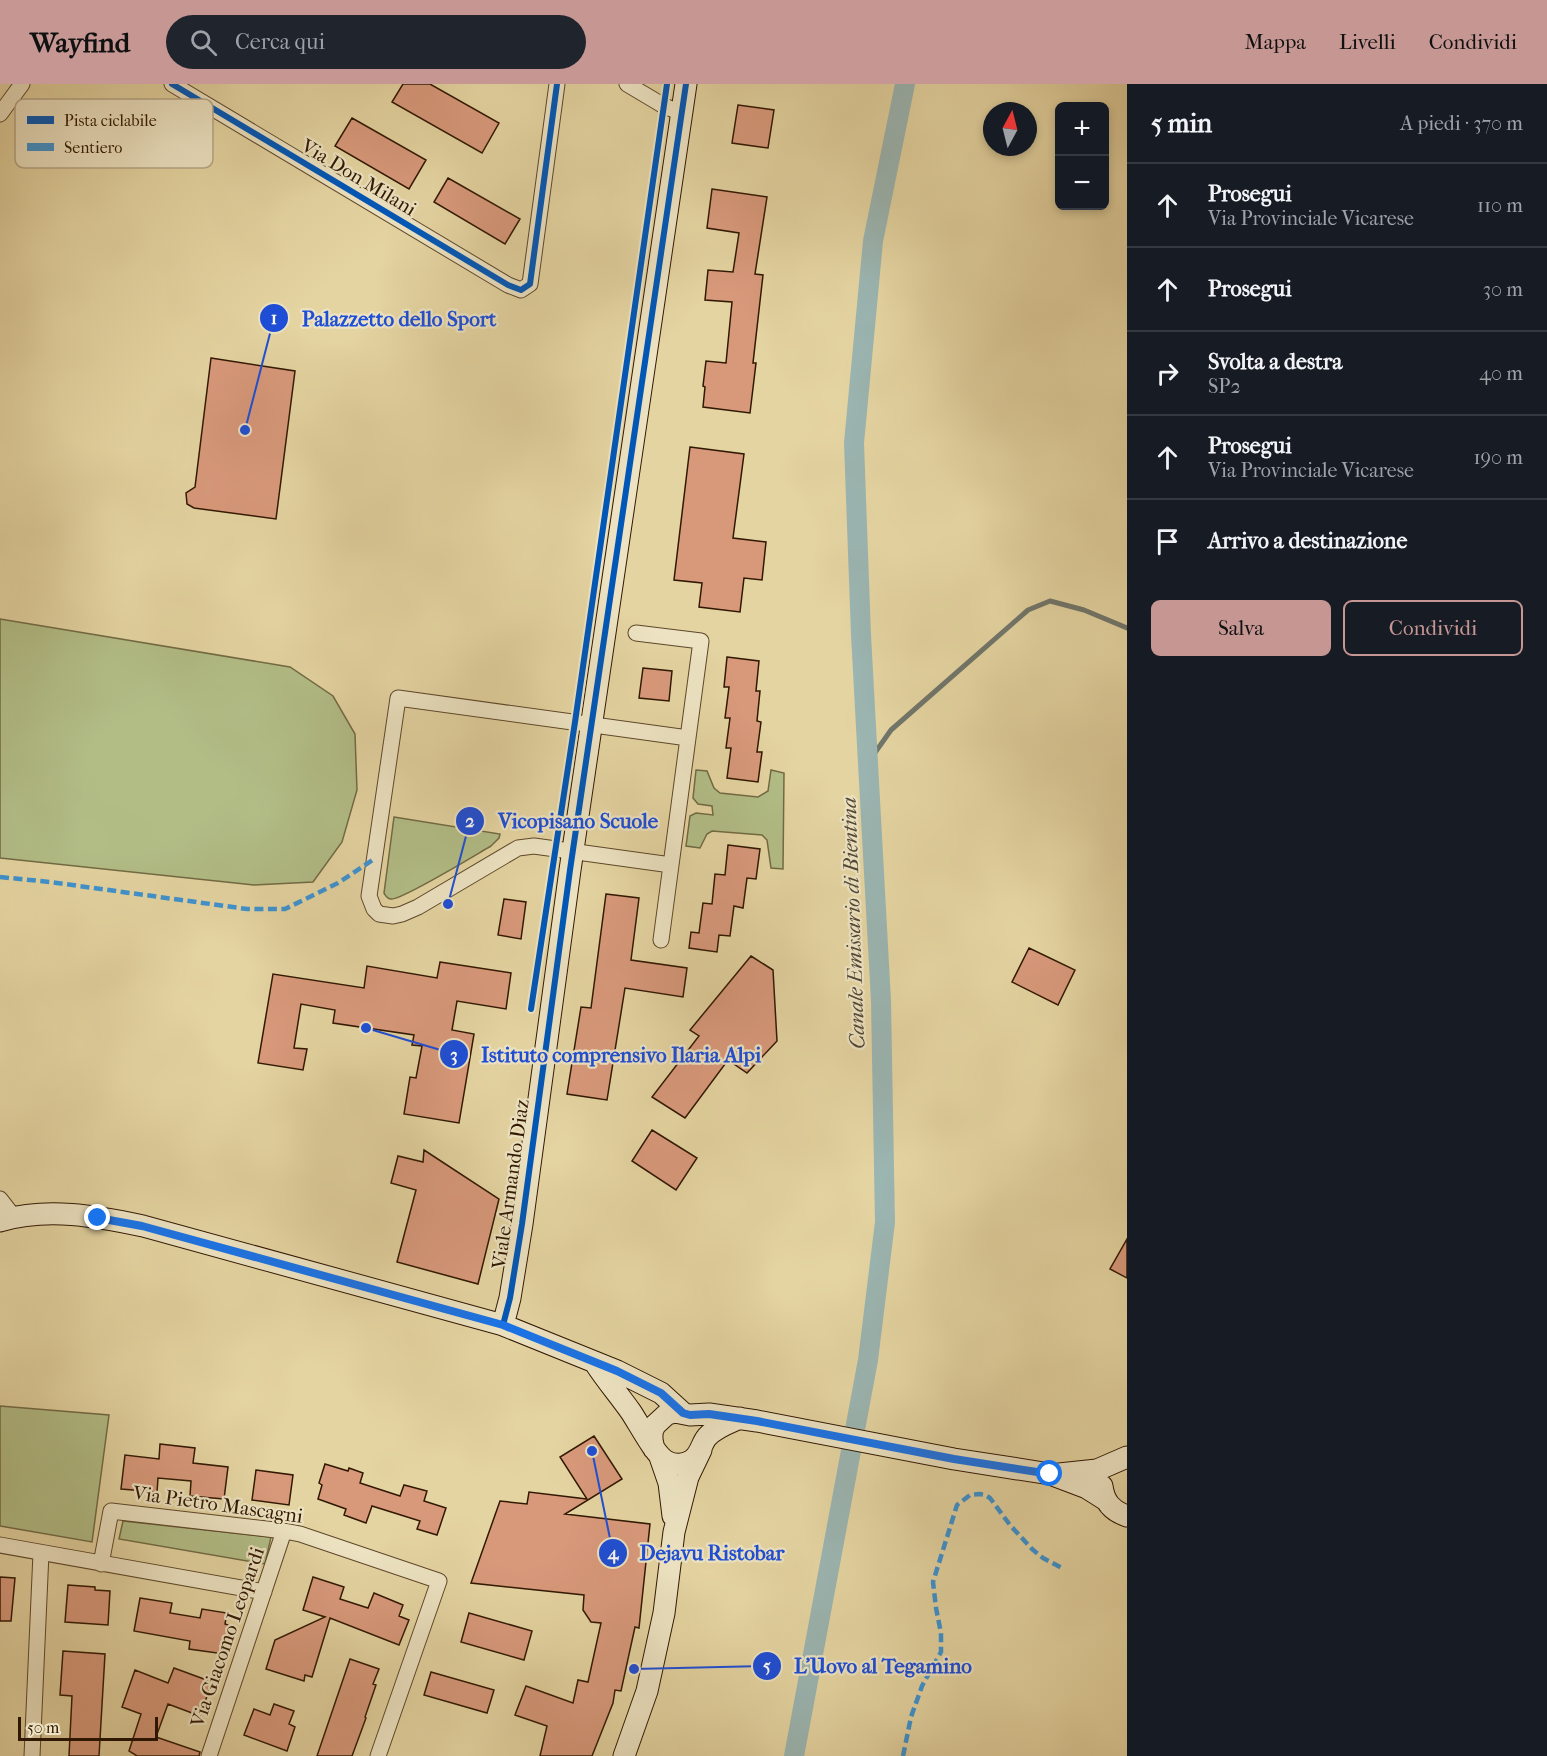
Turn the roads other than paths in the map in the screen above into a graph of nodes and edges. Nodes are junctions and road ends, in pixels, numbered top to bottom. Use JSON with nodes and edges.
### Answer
{"nodes":[{"id":1,"x":22,"y":84,"type":"edge"},
{"id":2,"x":172,"y":84,"type":"edge"},
{"id":3,"x":557,"y":84,"type":"edge"},
{"id":4,"x":627,"y":84,"type":"edge"},
{"id":5,"x":686,"y":84,"type":"edge"},
{"id":6,"x":197,"y":99,"type":"edge"},
{"id":7,"x":213,"y":109,"type":"edge"},
{"id":8,"x":682,"y":113,"type":"junction"},
{"id":9,"x":0,"y":114,"type":"edge"},
{"id":10,"x":636,"y":633,"type":"dead end"},
{"id":11,"x":592,"y":725,"type":"junction"},
{"id":12,"x":688,"y":738,"type":"junction"},
{"id":13,"x":573,"y":852,"type":"junction"},
{"id":14,"x":671,"y":866,"type":"junction"},
{"id":15,"x":661,"y":940,"type":"dead end"},
{"id":16,"x":0,"y":1199,"type":"edge"},
{"id":17,"x":7,"y":1219,"type":"edge"},
{"id":18,"x":503,"y":1325,"type":"junction"},
{"id":19,"x":595,"y":1363,"type":"junction"},
{"id":20,"x":686,"y":1414,"type":"junction"},
{"id":21,"x":748,"y":1420,"type":"junction"},
{"id":22,"x":703,"y":1446,"type":"junction"},
{"id":23,"x":657,"y":1453,"type":"junction"},
{"id":24,"x":1119,"y":1460,"type":"edge"},
{"id":25,"x":1050,"y":1474,"type":"junction"},
{"id":26,"x":1106,"y":1500,"type":"junction"},
{"id":27,"x":1127,"y":1516,"type":"edge"},
{"id":28,"x":284,"y":1531,"type":"junction"},
{"id":29,"x":674,"y":1532,"type":"junction"},
{"id":30,"x":0,"y":1545,"type":"edge"},
{"id":31,"x":41,"y":1553,"type":"junction"},
{"id":32,"x":101,"y":1564,"type":"junction"},
{"id":33,"x":264,"y":1592,"type":"junction"},
{"id":34,"x":32,"y":1756,"type":"edge"},
{"id":35,"x":208,"y":1756,"type":"edge"},
{"id":36,"x":378,"y":1756,"type":"edge"},
{"id":37,"x":624,"y":1756,"type":"edge"}],
"edges":[{"from":1,"to":9,"type":"street"},
{"from":2,"to":6,"type":"street","name":"Via Don Milani"},
{"from":3,"to":7,"type":"street","name":"Via Don Milani"},
{"from":4,"to":8,"type":"street"},
{"from":5,"to":8,"type":"main road","name":"Viale Armando Diaz"},
{"from":8,"to":11,"type":"main road","name":"Viale Armando Diaz"},
{"from":10,"to":12,"type":"street"},
{"from":11,"to":12,"type":"street"},
{"from":11,"to":13,"type":"main road","name":"Viale Armando Diaz"},
{"from":11,"to":13,"type":"street"},
{"from":12,"to":14,"type":"street"},
{"from":13,"to":14,"type":"street"},
{"from":13,"to":18,"type":"main road","name":"Viale Armando Diaz"},
{"from":14,"to":15,"type":"street"},
{"from":16,"to":17,"type":"street"},
{"from":17,"to":18,"type":"main road"},
{"from":18,"to":19,"type":"main road"},
{"from":19,"to":20,"type":"main road"},
{"from":19,"to":23,"type":"main road"},
{"from":20,"to":21,"type":"main road"},
{"from":20,"to":22,"type":"main road"},
{"from":20,"to":23,"type":"main road"},
{"from":21,"to":22,"type":"main road"},
{"from":21,"to":25,"type":"main road"},
{"from":22,"to":23,"type":"main road"},
{"from":22,"to":29,"type":"main road"},
{"from":23,"to":29,"type":"main road"},
{"from":24,"to":25,"type":"main road"},
{"from":24,"to":26,"type":"main road"},
{"from":25,"to":26,"type":"main road"},
{"from":26,"to":27,"type":"main road"},
{"from":28,"to":32,"type":"street","name":"Via Pietro Mascagni"},
{"from":28,"to":33,"type":"street","name":"Via Giacomo Leopardi"},
{"from":28,"to":36,"type":"street","name":"Via Pietro Mascagni"},
{"from":29,"to":37,"type":"main road"},
{"from":30,"to":31,"type":"street"},
{"from":31,"to":32,"type":"street"},
{"from":31,"to":34,"type":"street"},
{"from":32,"to":33,"type":"street"},
{"from":33,"to":35,"type":"street","name":"Via Giacomo Leopardi"}]}
